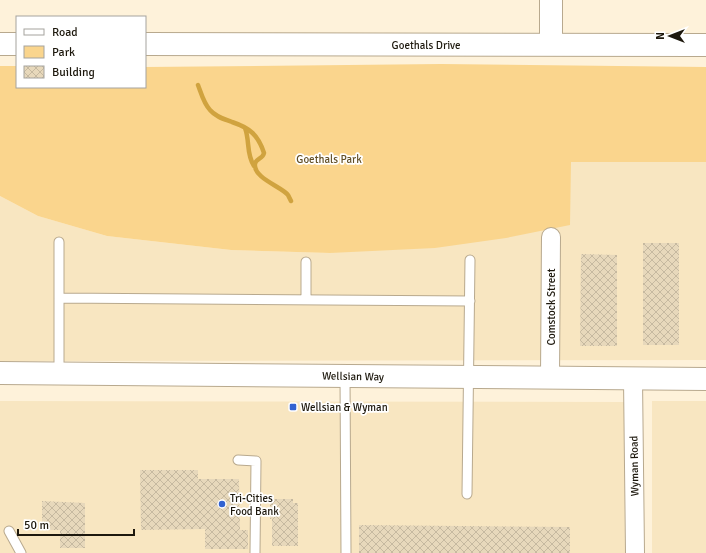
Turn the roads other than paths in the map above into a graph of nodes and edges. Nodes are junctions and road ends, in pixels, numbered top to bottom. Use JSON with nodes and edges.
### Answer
{"nodes":[{"id":1,"x":551,"y":0,"type":"edge"},
{"id":2,"x":0,"y":44,"type":"edge"},
{"id":3,"x":16,"y":44,"type":"edge"},
{"id":4,"x":146,"y":44,"type":"edge"},
{"id":5,"x":551,"y":45,"type":"junction"},
{"id":6,"x":706,"y":46,"type":"edge"},
{"id":7,"x":551,"y":237,"type":"dead end"},
{"id":8,"x":59,"y":242,"type":"dead end"},
{"id":9,"x":470,"y":260,"type":"dead end"},
{"id":10,"x":306,"y":262,"type":"dead end"},
{"id":11,"x":59,"y":298,"type":"junction"},
{"id":12,"x":306,"y":300,"type":"junction"},
{"id":13,"x":470,"y":301,"type":"junction"},
{"id":14,"x":0,"y":373,"type":"edge"},
{"id":15,"x":59,"y":373,"type":"junction"},
{"id":16,"x":345,"y":376,"type":"junction"},
{"id":17,"x":469,"y":377,"type":"junction"},
{"id":18,"x":550,"y":378,"type":"junction"},
{"id":19,"x":706,"y":378,"type":"edge"},
{"id":20,"x":633,"y":379,"type":"junction"},
{"id":21,"x":238,"y":460,"type":"dead end"},
{"id":22,"x":467,"y":494,"type":"dead end"},
{"id":23,"x":9,"y":531,"type":"dead end"},
{"id":24,"x":20,"y":553,"type":"edge"},
{"id":25,"x":255,"y":553,"type":"edge"},
{"id":26,"x":346,"y":553,"type":"edge"},
{"id":27,"x":635,"y":553,"type":"edge"}],
"edges":[{"from":1,"to":5,"type":"main road"},
{"from":2,"to":3,"type":"main road"},
{"from":4,"to":5,"type":"main road","name":"Goethals Drive"},
{"from":5,"to":6,"type":"main road","name":"Goethals Drive"},
{"from":7,"to":18,"type":"street","name":"Comstock Street"},
{"from":8,"to":11,"type":"lane"},
{"from":9,"to":13,"type":"lane"},
{"from":10,"to":12,"type":"lane"},
{"from":11,"to":12,"type":"lane"},
{"from":11,"to":15,"type":"lane"},
{"from":12,"to":13,"type":"lane"},
{"from":13,"to":17,"type":"lane"},
{"from":14,"to":15,"type":"main road","name":"Wellsian Way"},
{"from":15,"to":16,"type":"main road","name":"Wellsian Way"},
{"from":16,"to":17,"type":"main road","name":"Wellsian Way"},
{"from":16,"to":26,"type":"lane"},
{"from":17,"to":18,"type":"main road","name":"Wellsian Way"},
{"from":17,"to":22,"type":"lane"},
{"from":18,"to":20,"type":"main road","name":"Wellsian Way"},
{"from":19,"to":20,"type":"main road","name":"Wellsian Way"},
{"from":20,"to":27,"type":"street","name":"Wyman Road"},
{"from":21,"to":25,"type":"lane"},
{"from":23,"to":24,"type":"lane"}]}
